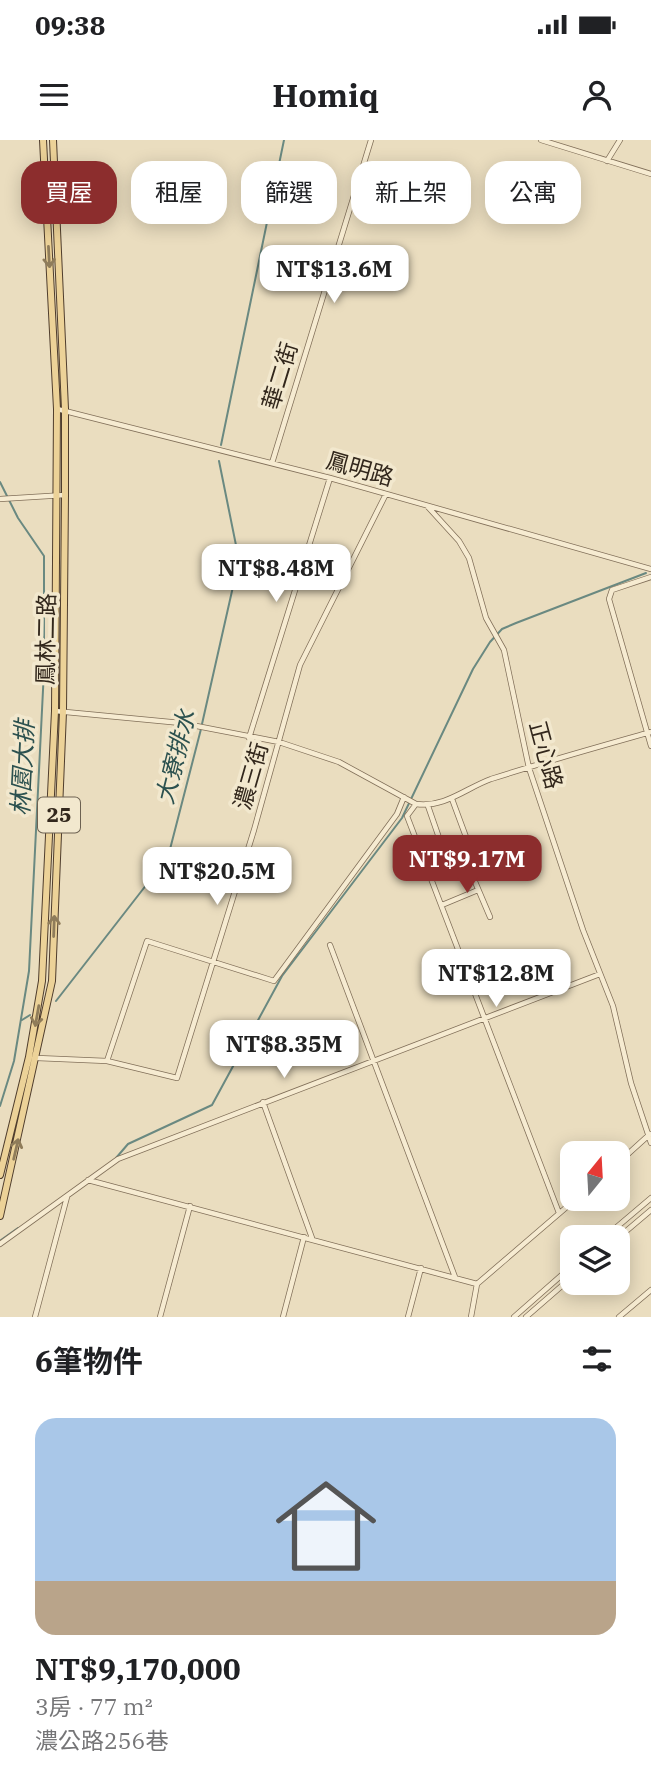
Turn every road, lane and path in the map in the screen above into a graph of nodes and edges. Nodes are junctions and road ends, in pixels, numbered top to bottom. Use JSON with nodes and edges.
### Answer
{"nodes":[{"id":1,"x":43,"y":140,"type":"edge"},
{"id":2,"x":52,"y":140,"type":"edge"},
{"id":3,"x":371,"y":140,"type":"edge"},
{"id":4,"x":541,"y":140,"type":"edge"},
{"id":5,"x":620,"y":140,"type":"edge"},
{"id":6,"x":607,"y":161,"type":"junction"},
{"id":7,"x":651,"y":174,"type":"edge"},
{"id":8,"x":61,"y":409,"type":"junction"},
{"id":9,"x":272,"y":463,"type":"junction"},
{"id":10,"x":330,"y":478,"type":"junction"},
{"id":11,"x":386,"y":494,"type":"junction"},
{"id":12,"x":61,"y":495,"type":"junction"},
{"id":13,"x":0,"y":499,"type":"edge"},
{"id":14,"x":428,"y":506,"type":"junction"},
{"id":15,"x":651,"y":569,"type":"edge"},
{"id":16,"x":651,"y":577,"type":"edge"},
{"id":17,"x":59,"y":711,"type":"junction"},
{"id":18,"x":649,"y":732,"type":"edge"},
{"id":19,"x":249,"y":738,"type":"junction"},
{"id":20,"x":279,"y":742,"type":"junction"},
{"id":21,"x":651,"y":746,"type":"edge"},
{"id":22,"x":529,"y":768,"type":"junction"},
{"id":23,"x":404,"y":797,"type":"junction"},
{"id":24,"x":452,"y":799,"type":"junction"},
{"id":25,"x":413,"y":802,"type":"junction"},
{"id":26,"x":428,"y":806,"type":"junction"},
{"id":27,"x":469,"y":845,"type":"dead end"},
{"id":28,"x":445,"y":855,"type":"dead end"},
{"id":29,"x":467,"y":863,"type":"dead end"},
{"id":30,"x":478,"y":890,"type":"junction"},
{"id":31,"x":442,"y":905,"type":"junction"},
{"id":32,"x":490,"y":918,"type":"dead end"},
{"id":33,"x":330,"y":946,"type":"dead end"},
{"id":34,"x":214,"y":962,"type":"junction"},
{"id":35,"x":600,"y":974,"type":"junction"},
{"id":36,"x":486,"y":1017,"type":"junction"},
{"id":37,"x":37,"y":1058,"type":"junction"},
{"id":38,"x":373,"y":1060,"type":"junction"},
{"id":39,"x":107,"y":1061,"type":"junction"},
{"id":40,"x":263,"y":1102,"type":"junction"},
{"id":41,"x":650,"y":1135,"type":"edge"},
{"id":42,"x":651,"y":1143,"type":"edge"},
{"id":43,"x":630,"y":1152,"type":"edge"},
{"id":44,"x":0,"y":1175,"type":"edge"},
{"id":45,"x":88,"y":1180,"type":"junction"},
{"id":46,"x":67,"y":1196,"type":"junction"},
{"id":47,"x":651,"y":1198,"type":"edge"},
{"id":48,"x":190,"y":1206,"type":"junction"},
{"id":49,"x":651,"y":1209,"type":"edge"},
{"id":50,"x":561,"y":1211,"type":"edge"},
{"id":51,"x":559,"y":1213,"type":"junction"},
{"id":52,"x":0,"y":1216,"type":"edge"},
{"id":53,"x":620,"y":1225,"type":"edge"},
{"id":54,"x":630,"y":1227,"type":"edge"},
{"id":55,"x":304,"y":1237,"type":"junction"},
{"id":56,"x":312,"y":1239,"type":"junction"},
{"id":57,"x":0,"y":1244,"type":"edge"},
{"id":58,"x":421,"y":1268,"type":"junction"},
{"id":59,"x":560,"y":1277,"type":"edge"},
{"id":60,"x":455,"y":1278,"type":"junction"},
{"id":61,"x":477,"y":1283,"type":"junction"},
{"id":62,"x":560,"y":1287,"type":"edge"},
{"id":63,"x":651,"y":1290,"type":"edge"},
{"id":64,"x":35,"y":1317,"type":"edge"},
{"id":65,"x":160,"y":1317,"type":"edge"},
{"id":66,"x":283,"y":1317,"type":"edge"},
{"id":67,"x":408,"y":1317,"type":"edge"},
{"id":68,"x":471,"y":1317,"type":"edge"},
{"id":69,"x":514,"y":1317,"type":"edge"},
{"id":70,"x":526,"y":1317,"type":"edge"},
{"id":71,"x":620,"y":1317,"type":"edge"}],
"edges":[{"from":1,"to":8,"type":"main road","name":"鳳林二路","number":"25","one_way":true},
{"from":2,"to":8,"type":"main road","name":"鳳林二路","number":"25"},
{"from":3,"to":9,"type":"street","name":"華二街"},
{"from":4,"to":6,"type":"street"},
{"from":5,"to":6,"type":"street"},
{"from":6,"to":7,"type":"street"},
{"from":8,"to":9,"type":"street","name":"鳳明路"},
{"from":8,"to":12,"type":"main road","name":"鳳林二路","number":"25"},
{"from":9,"to":10,"type":"street","name":"鳳明路"},
{"from":10,"to":11,"type":"street","name":"鳳明路"},
{"from":10,"to":19,"type":"street"},
{"from":11,"to":14,"type":"street","name":"鳳明路"},
{"from":11,"to":20,"type":"street","name":"濃三街"},
{"from":12,"to":13,"type":"street"},
{"from":12,"to":17,"type":"main road","name":"鳳林二路","number":"25"},
{"from":14,"to":15,"type":"street","name":"鳳明路"},
{"from":14,"to":22,"type":"street","name":"正心路"},
{"from":16,"to":18,"type":"street"},
{"from":17,"to":19,"type":"street"},
{"from":37,"to":17,"type":"main road","name":"鳳林二路","number":"25","one_way":true},
{"from":17,"to":44,"type":"main road","name":"鳳林二路","number":"25","one_way":true},
{"from":18,"to":21,"type":"street"},
{"from":18,"to":22,"type":"street"},
{"from":19,"to":20,"type":"street"},
{"from":20,"to":23,"type":"street"},
{"from":20,"to":34,"type":"street","name":"濃三街"},
{"from":22,"to":24,"type":"street"},
{"from":22,"to":35,"type":"street","name":"正心路"},
{"from":23,"to":25,"type":"street"},
{"from":23,"to":34,"type":"street"},
{"from":24,"to":26,"type":"street"},
{"from":24,"to":27,"type":"street"},
{"from":25,"to":26,"type":"street"},
{"from":25,"to":31,"type":"street"},
{"from":26,"to":28,"type":"street"},
{"from":29,"to":30,"type":"street"},
{"from":30,"to":31,"type":"street"},
{"from":30,"to":32,"type":"street"},
{"from":31,"to":36,"type":"street"},
{"from":33,"to":38,"type":"street"},
{"from":34,"to":39,"type":"street","name":"濃三街"},
{"from":34,"to":39,"type":"street"},
{"from":35,"to":36,"type":"street"},
{"from":35,"to":41,"type":"street","name":"正心路"},
{"from":36,"to":38,"type":"street"},
{"from":36,"to":51,"type":"street"},
{"from":37,"to":39,"type":"street"},
{"from":52,"to":37,"type":"main road","name":"鳳林二路","number":"25","one_way":true},
{"from":38,"to":40,"type":"street"},
{"from":38,"to":60,"type":"street"},
{"from":40,"to":45,"type":"street"},
{"from":40,"to":56,"type":"street"},
{"from":41,"to":42,"type":"street","name":"正心路"},
{"from":41,"to":43,"type":"street"},
{"from":45,"to":46,"type":"street"},
{"from":45,"to":48,"type":"street"},
{"from":46,"to":57,"type":"street"},
{"from":46,"to":64,"type":"street"},
{"from":47,"to":53,"type":"street"},
{"from":48,"to":55,"type":"street"},
{"from":48,"to":65,"type":"street"},
{"from":49,"to":54,"type":"street"},
{"from":50,"to":51,"type":"street"},
{"from":51,"to":61,"type":"street"},
{"from":55,"to":56,"type":"street"},
{"from":55,"to":66,"type":"street"},
{"from":56,"to":58,"type":"street"},
{"from":58,"to":60,"type":"street"},
{"from":58,"to":67,"type":"street"},
{"from":59,"to":69,"type":"street"},
{"from":60,"to":61,"type":"street"},
{"from":61,"to":68,"type":"street"},
{"from":62,"to":70,"type":"street"},
{"from":63,"to":71,"type":"street"}]}
